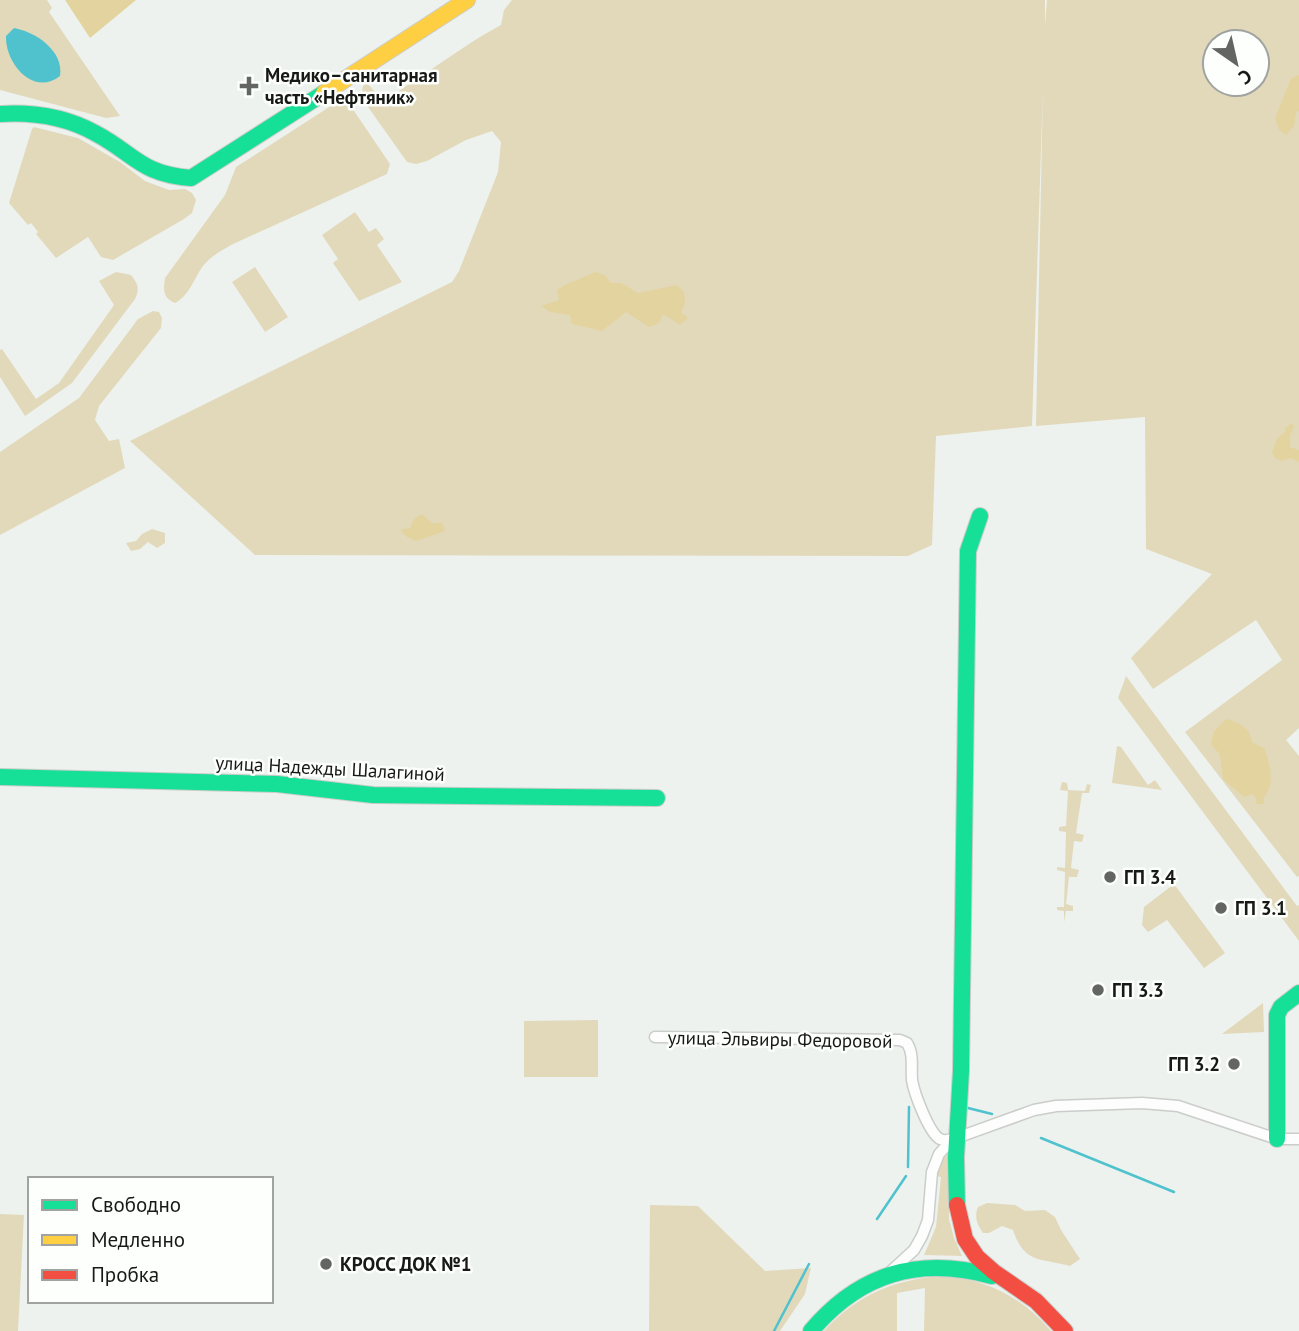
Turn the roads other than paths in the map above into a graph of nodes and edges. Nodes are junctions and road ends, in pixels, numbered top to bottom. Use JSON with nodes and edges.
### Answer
{"nodes":[{"id":1,"x":467,"y":0,"type":"edge"},
{"id":2,"x":0,"y":114,"type":"edge"},
{"id":3,"x":980,"y":516,"type":"dead end"},
{"id":4,"x":0,"y":777,"type":"edge"},
{"id":5,"x":657,"y":798,"type":"dead end"},
{"id":6,"x":1299,"y":993,"type":"edge"},
{"id":7,"x":655,"y":1037,"type":"dead end"},
{"id":8,"x":959,"y":1138,"type":"junction"},
{"id":9,"x":1278,"y":1139,"type":"junction"},
{"id":10,"x":1299,"y":1139,"type":"edge"},
{"id":11,"x":885,"y":1276,"type":"junction"},
{"id":12,"x":1017,"y":1288,"type":"junction"},
{"id":13,"x":811,"y":1331,"type":"edge"},
{"id":14,"x":1065,"y":1331,"type":"edge"}],
"edges":[{"from":1,"to":2,"type":"street"},
{"from":3,"to":8,"type":"street"},
{"from":4,"to":5,"type":"street","name":"улица Надежды Шалагиной"},
{"from":6,"to":9,"type":"street"},
{"from":7,"to":8,"type":"street","name":"улица Эльвиры Федоровой"},
{"from":8,"to":9,"type":"street"},
{"from":8,"to":11,"type":"street"},
{"from":8,"to":12,"type":"street"},
{"from":9,"to":10,"type":"street"},
{"from":11,"to":12,"type":"street"},
{"from":11,"to":13,"type":"street"},
{"from":12,"to":14,"type":"street"}]}
